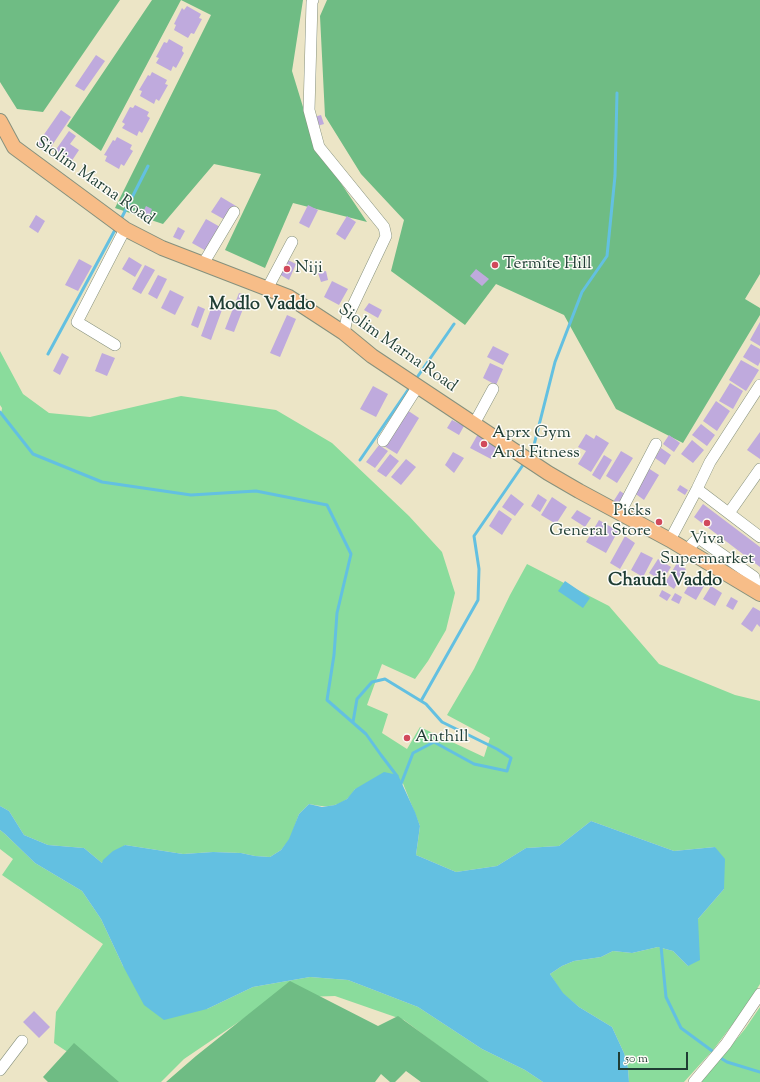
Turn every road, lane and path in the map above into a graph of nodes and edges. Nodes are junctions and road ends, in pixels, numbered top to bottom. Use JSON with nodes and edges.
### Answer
{"nodes":[{"id":1,"x":313,"y":0,"type":"edge"},
{"id":2,"x":0,"y":121,"type":"edge"},
{"id":3,"x":234,"y":212,"type":"dead end"},
{"id":4,"x":125,"y":229,"type":"junction"},
{"id":5,"x":292,"y":242,"type":"dead end"},
{"id":6,"x":203,"y":264,"type":"junction"},
{"id":7,"x":267,"y":289,"type":"junction"},
{"id":8,"x":344,"y":334,"type":"junction"},
{"id":9,"x":115,"y":346,"type":"dead end"},
{"id":10,"x":760,"y":385,"type":"edge"},
{"id":11,"x":418,"y":386,"type":"junction"},
{"id":12,"x":493,"y":388,"type":"dead end"},
{"id":13,"x":474,"y":424,"type":"junction"},
{"id":14,"x":383,"y":441,"type":"dead end"},
{"id":15,"x":656,"y":444,"type":"dead end"},
{"id":16,"x":760,"y":469,"type":"edge"},
{"id":17,"x":697,"y":489,"type":"junction"},
{"id":18,"x":620,"y":513,"type":"junction"},
{"id":19,"x":729,"y":513,"type":"junction"},
{"id":20,"x":760,"y":536,"type":"edge"},
{"id":21,"x":670,"y":540,"type":"junction"},
{"id":22,"x":756,"y":592,"type":"edge"},
{"id":23,"x":760,"y":994,"type":"edge"},
{"id":24,"x":22,"y":1041,"type":"dead end"},
{"id":25,"x":0,"y":1070,"type":"edge"},
{"id":26,"x":694,"y":1082,"type":"edge"}],
"edges":[{"from":1,"to":8,"type":"street"},
{"from":2,"to":4,"type":"main road","name":"Siolim Marna Road"},
{"from":3,"to":6,"type":"street"},
{"from":4,"to":6,"type":"main road","name":"Siolim Marna Road"},
{"from":4,"to":9,"type":"street"},
{"from":5,"to":7,"type":"street"},
{"from":6,"to":7,"type":"main road","name":"Siolim Marna Road"},
{"from":7,"to":8,"type":"main road","name":"Siolim Marna Road"},
{"from":8,"to":11,"type":"main road","name":"Siolim Marna Road"},
{"from":10,"to":17,"type":"street"},
{"from":11,"to":13,"type":"main road","name":"Siolim Marna Road"},
{"from":11,"to":14,"type":"street"},
{"from":12,"to":13,"type":"street"},
{"from":13,"to":18,"type":"main road","name":"Siolim Marna Road"},
{"from":15,"to":18,"type":"street"},
{"from":16,"to":19,"type":"street"},
{"from":17,"to":19,"type":"street"},
{"from":17,"to":21,"type":"street"},
{"from":18,"to":21,"type":"main road","name":"Siolim Marna Road"},
{"from":19,"to":20,"type":"street"},
{"from":21,"to":22,"type":"main road","name":"Siolim Marna Road"},
{"from":23,"to":26,"type":"street"},
{"from":24,"to":25,"type":"street"}]}
